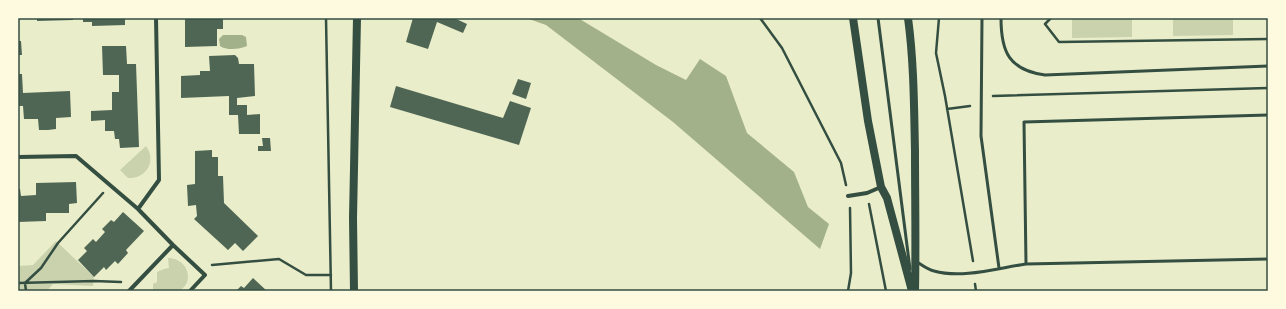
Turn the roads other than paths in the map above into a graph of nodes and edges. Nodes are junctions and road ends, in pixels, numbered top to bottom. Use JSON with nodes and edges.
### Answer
{"nodes":[{"id":1,"x":156,"y":18,"type":"edge"},
{"id":2,"x":357,"y":18,"type":"edge"},
{"id":3,"x":852,"y":18,"type":"edge"},
{"id":4,"x":878,"y":18,"type":"edge"},
{"id":5,"x":908,"y":18,"type":"edge"},
{"id":6,"x":982,"y":18,"type":"edge"},
{"id":7,"x":1001,"y":18,"type":"edge"},
{"id":8,"x":1268,"y":66,"type":"edge"},
{"id":9,"x":1268,"y":115,"type":"edge"},
{"id":10,"x":18,"y":157,"type":"edge"},
{"id":11,"x":881,"y":187,"type":"junction"},
{"id":12,"x":848,"y":196,"type":"road end"},
{"id":13,"x":138,"y":209,"type":"junction"},
{"id":14,"x":173,"y":245,"type":"junction"},
{"id":15,"x":1268,"y":258,"type":"edge"},
{"id":16,"x":916,"y":261,"type":"junction"},
{"id":17,"x":1026,"y":264,"type":"junction"},
{"id":18,"x":999,"y":268,"type":"junction"},
{"id":19,"x":129,"y":291,"type":"edge"},
{"id":20,"x":190,"y":291,"type":"edge"},
{"id":21,"x":354,"y":291,"type":"edge"},
{"id":22,"x":913,"y":291,"type":"edge"}],
"edges":[{"from":1,"to":13,"type":"street"},
{"from":2,"to":21,"type":"main road"},
{"from":3,"to":11,"type":"main road"},
{"from":4,"to":22,"type":"lane"},
{"from":5,"to":16,"type":"main road"},
{"from":6,"to":18,"type":"lane"},
{"from":7,"to":8,"type":"lane"},
{"from":9,"to":17,"type":"lane"},
{"from":10,"to":13,"type":"street"},
{"from":11,"to":12,"type":"street"},
{"from":11,"to":22,"type":"main road"},
{"from":13,"to":14,"type":"street"},
{"from":14,"to":19,"type":"street"},
{"from":14,"to":20,"type":"street"},
{"from":15,"to":17,"type":"lane"},
{"from":16,"to":18,"type":"lane"},
{"from":16,"to":22,"type":"main road"},
{"from":17,"to":18,"type":"lane"}]}
